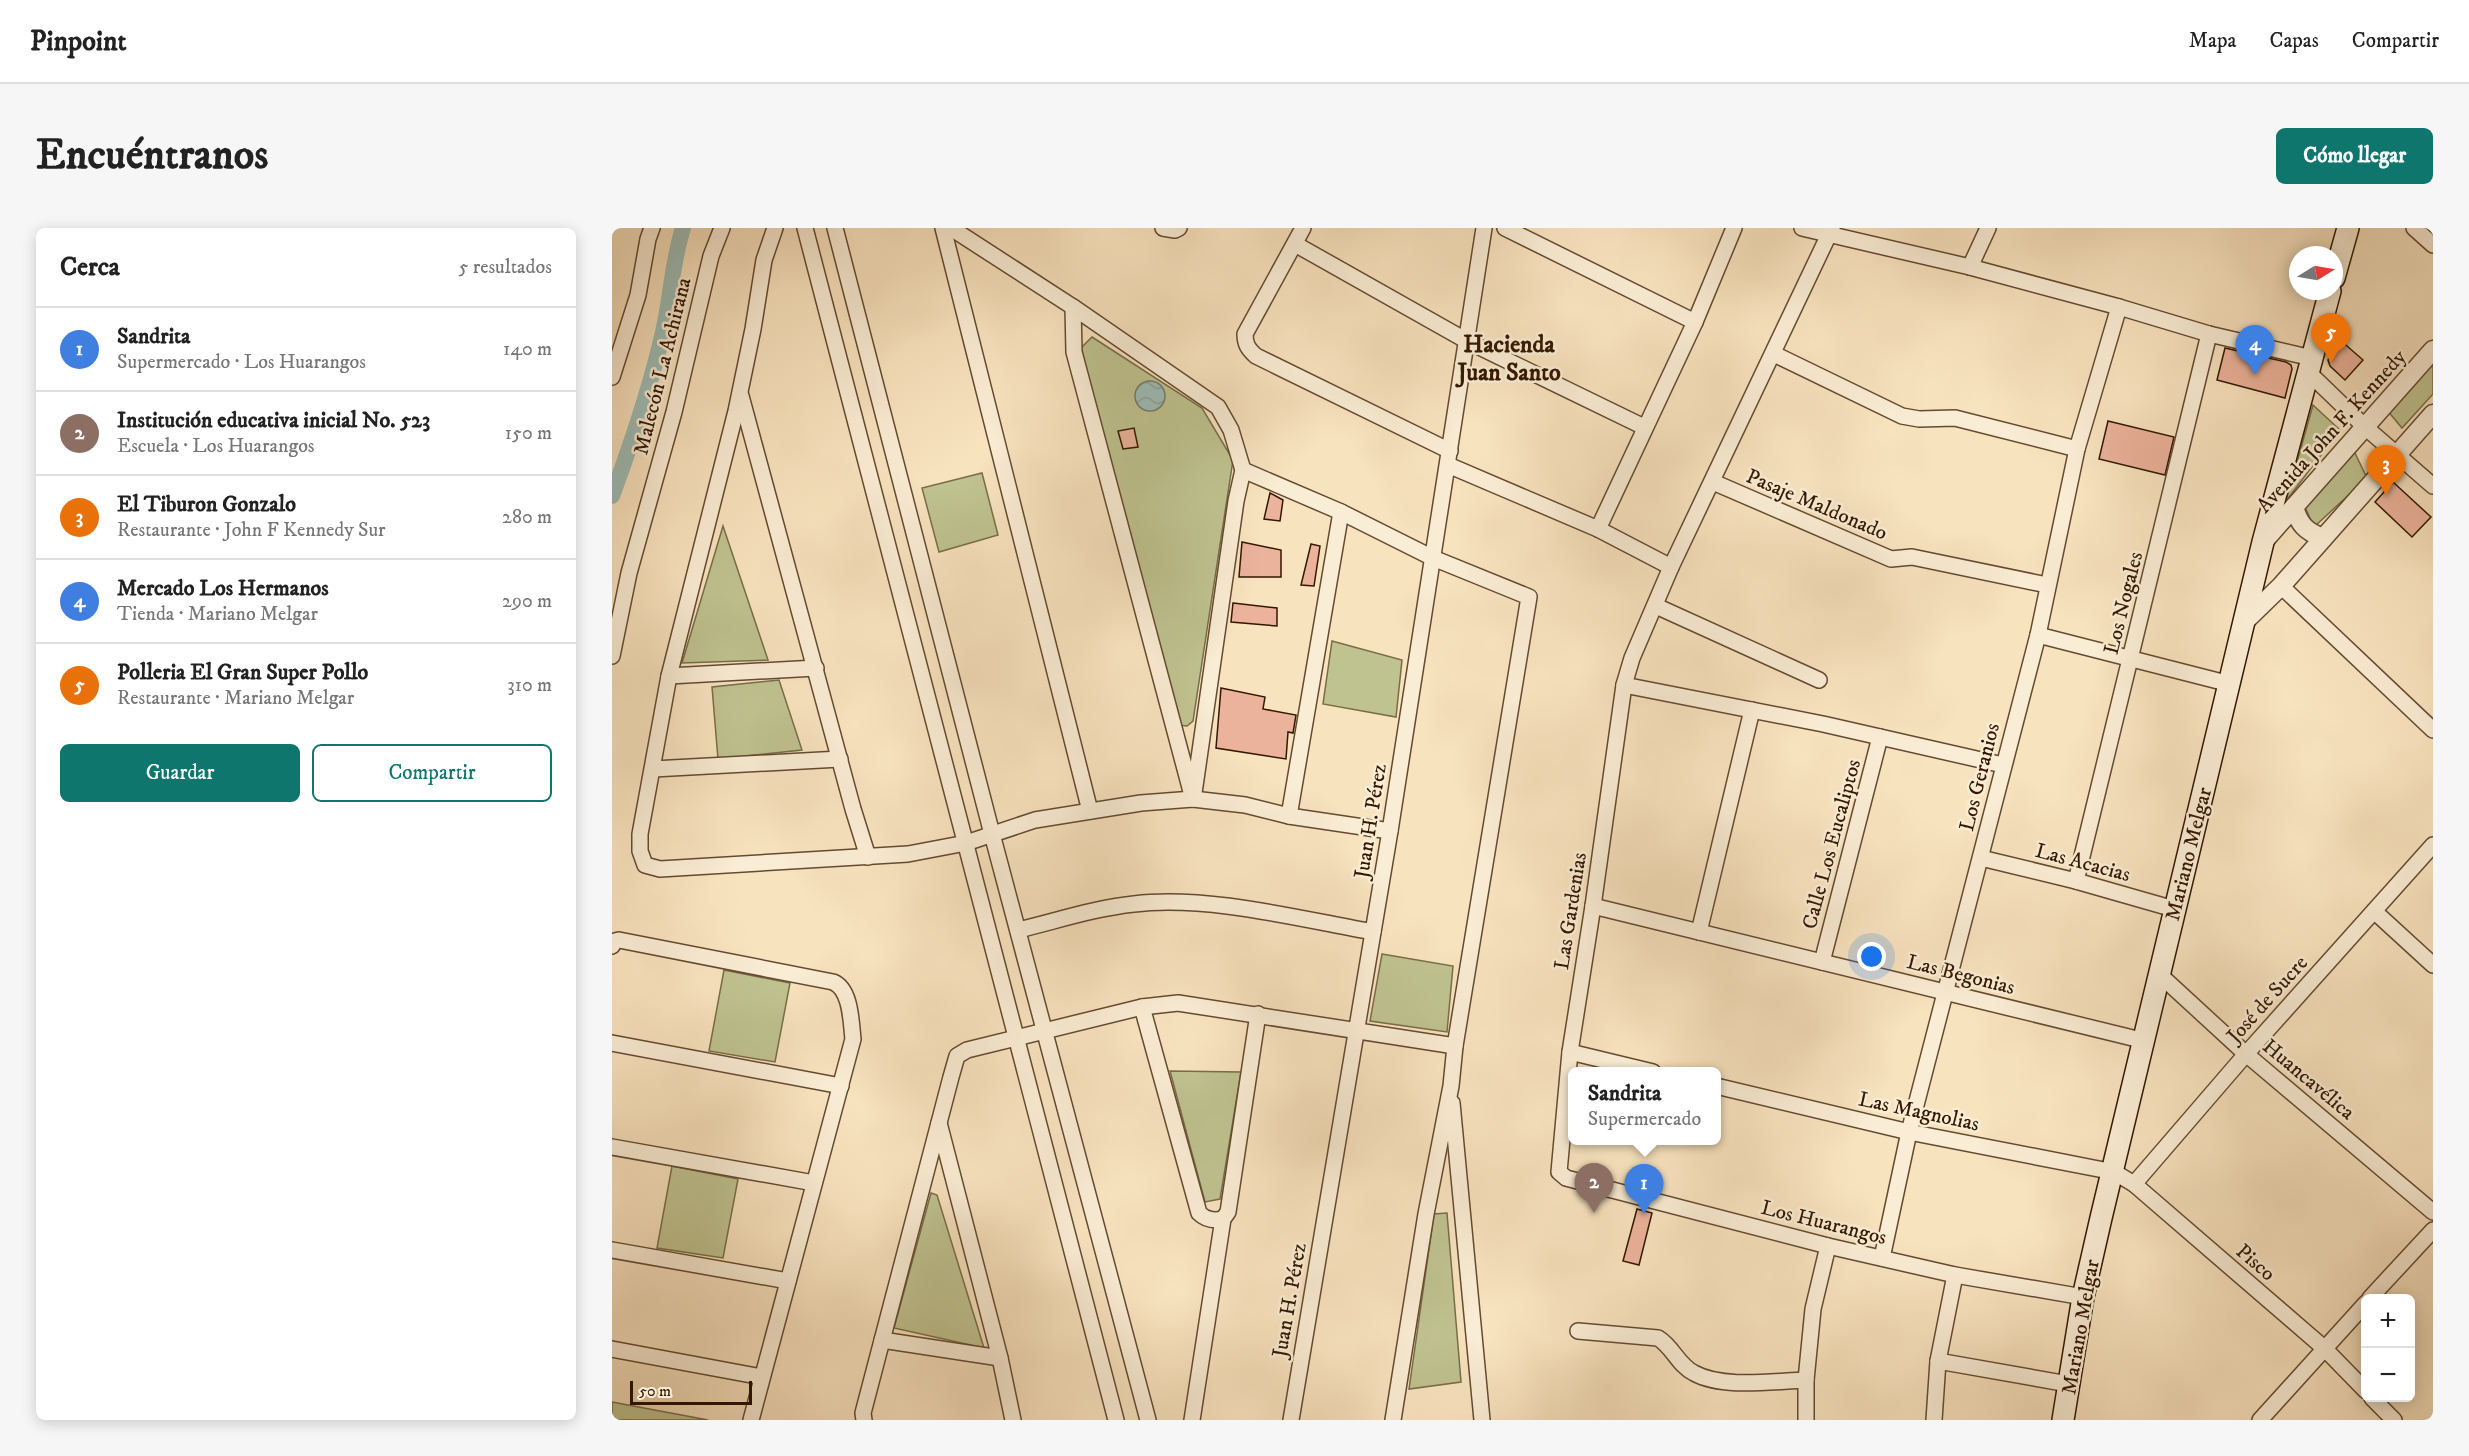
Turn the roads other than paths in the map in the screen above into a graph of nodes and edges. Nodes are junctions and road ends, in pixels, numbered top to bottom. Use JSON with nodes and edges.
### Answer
{"nodes":[{"id":1,"x":652,"y":228,"type":"edge"},
{"id":2,"x":722,"y":228,"type":"edge"},
{"id":3,"x":775,"y":228,"type":"edge"},
{"id":4,"x":805,"y":228,"type":"edge"},
{"id":5,"x":835,"y":228,"type":"edge"},
{"id":6,"x":943,"y":228,"type":"edge"},
{"id":7,"x":951,"y":228,"type":"edge"},
{"id":8,"x":1303,"y":228,"type":"edge"},
{"id":9,"x":1484,"y":228,"type":"edge"},
{"id":10,"x":1505,"y":228,"type":"edge"},
{"id":11,"x":1734,"y":228,"type":"edge"},
{"id":12,"x":1988,"y":228,"type":"edge"},
{"id":13,"x":2414,"y":228,"type":"edge"},
{"id":14,"x":1808,"y":229,"type":"edge"},
{"id":15,"x":2346,"y":229,"type":"edge"},
{"id":16,"x":1830,"y":231,"type":"edge"},
{"id":17,"x":1294,"y":244,"type":"junction"},
{"id":18,"x":2342,"y":246,"type":"edge"},
{"id":19,"x":2433,"y":246,"type":"edge"},
{"id":20,"x":1970,"y":267,"type":"junction"},
{"id":21,"x":2328,"y":300,"type":"edge"},
{"id":22,"x":1072,"y":307,"type":"junction"},
{"id":23,"x":2119,"y":307,"type":"junction"},
{"id":24,"x":1695,"y":322,"type":"junction"},
{"id":25,"x":2209,"y":334,"type":"junction"},
{"id":26,"x":1467,"y":341,"type":"junction"},
{"id":27,"x":2433,"y":351,"type":"edge"},
{"id":28,"x":1774,"y":354,"type":"junction"},
{"id":29,"x":2310,"y":365,"type":"junction"},
{"id":30,"x":612,"y":377,"type":"edge"},
{"id":31,"x":739,"y":391,"type":"junction"},
{"id":32,"x":2433,"y":414,"type":"edge"},
{"id":33,"x":2364,"y":426,"type":"junction"},
{"id":34,"x":1644,"y":427,"type":"junction"},
{"id":35,"x":2077,"y":449,"type":"junction"},
{"id":36,"x":2398,"y":455,"type":"junction"},
{"id":37,"x":1449,"y":458,"type":"junction"},
{"id":38,"x":1243,"y":470,"type":"junction"},
{"id":39,"x":1713,"y":482,"type":"junction"},
{"id":40,"x":2433,"y":486,"type":"edge"},
{"id":41,"x":2294,"y":507,"type":"junction"},
{"id":42,"x":1341,"y":512,"type":"junction"},
{"id":43,"x":1598,"y":529,"type":"junction"},
{"id":44,"x":2323,"y":538,"type":"junction"},
{"id":45,"x":2263,"y":542,"type":"junction"},
{"id":46,"x":1433,"y":558,"type":"junction"},
{"id":47,"x":1671,"y":567,"type":"junction"},
{"id":48,"x":2047,"y":585,"type":"junction"},
{"id":49,"x":2281,"y":586,"type":"junction"},
{"id":50,"x":1656,"y":606,"type":"junction"},
{"id":51,"x":2244,"y":622,"type":"junction"},
{"id":52,"x":2038,"y":634,"type":"junction"},
{"id":53,"x":612,"y":656,"type":"edge"},
{"id":54,"x":2131,"y":658,"type":"junction"},
{"id":55,"x":816,"y":668,"type":"junction"},
{"id":56,"x":669,"y":676,"type":"junction"},
{"id":57,"x":1819,"y":680,"type":"dead end"},
{"id":58,"x":2230,"y":684,"type":"junction"},
{"id":59,"x":1624,"y":685,"type":"junction"},
{"id":60,"x":1752,"y":710,"type":"junction"},
{"id":61,"x":2433,"y":730,"type":"edge"},
{"id":62,"x":1881,"y":737,"type":"junction"},
{"id":63,"x":840,"y":759,"type":"junction"},
{"id":64,"x":2003,"y":765,"type":"junction"},
{"id":65,"x":653,"y":769,"type":"junction"},
{"id":66,"x":1193,"y":799,"type":"junction"},
{"id":67,"x":1090,"y":811,"type":"junction"},
{"id":68,"x":1289,"y":816,"type":"junction"},
{"id":69,"x":1390,"y":831,"type":"junction"},
{"id":70,"x":993,"y":834,"type":"junction"},
{"id":71,"x":966,"y":843,"type":"junction"},
{"id":72,"x":2433,"y":845,"type":"edge"},
{"id":73,"x":868,"y":857,"type":"junction"},
{"id":74,"x":1981,"y":858,"type":"junction"},
{"id":75,"x":2076,"y":881,"type":"junction"},
{"id":76,"x":1593,"y":906,"type":"junction"},
{"id":77,"x":2174,"y":909,"type":"junction"},
{"id":78,"x":2374,"y":911,"type":"junction"},
{"id":79,"x":1018,"y":930,"type":"junction"},
{"id":80,"x":1373,"y":932,"type":"junction"},
{"id":81,"x":1699,"y":932,"type":"junction"},
{"id":82,"x":612,"y":946,"type":"edge"},
{"id":83,"x":1822,"y":962,"type":"junction"},
{"id":84,"x":2433,"y":965,"type":"edge"},
{"id":85,"x":2160,"y":975,"type":"junction"},
{"id":86,"x":1945,"y":992,"type":"junction"},
{"id":87,"x":1142,"y":1007,"type":"junction"},
{"id":88,"x":1258,"y":1014,"type":"junction"},
{"id":89,"x":1356,"y":1030,"type":"junction"},
{"id":90,"x":1045,"y":1031,"type":"junction"},
{"id":91,"x":1016,"y":1038,"type":"junction"},
{"id":92,"x":2145,"y":1041,"type":"junction"},
{"id":93,"x":612,"y":1043,"type":"edge"},
{"id":94,"x":1455,"y":1046,"type":"junction"},
{"id":95,"x":1570,"y":1052,"type":"junction"},
{"id":96,"x":2246,"y":1054,"type":"junction"},
{"id":97,"x":1569,"y":1067,"type":"edge"},
{"id":98,"x":1636,"y":1067,"type":"edge"},
{"id":99,"x":1568,"y":1074,"type":"edge"},
{"id":100,"x":840,"y":1086,"type":"junction"},
{"id":101,"x":1450,"y":1086,"type":"junction"},
{"id":102,"x":1721,"y":1087,"type":"edge"},
{"id":103,"x":939,"y":1120,"type":"junction"},
{"id":104,"x":1909,"y":1132,"type":"junction"},
{"id":105,"x":612,"y":1147,"type":"edge"},
{"id":106,"x":1559,"y":1172,"type":"joint"},
{"id":107,"x":2114,"y":1172,"type":"junction"},
{"id":108,"x":814,"y":1183,"type":"junction"},
{"id":109,"x":2134,"y":1184,"type":"junction"},
{"id":110,"x":2433,"y":1212,"type":"edge"},
{"id":111,"x":1223,"y":1220,"type":"junction"},
{"id":112,"x":2433,"y":1230,"type":"edge"},
{"id":113,"x":1828,"y":1246,"type":"junction"},
{"id":114,"x":612,"y":1250,"type":"edge"},
{"id":115,"x":1882,"y":1258,"type":"junction"},
{"id":116,"x":1955,"y":1275,"type":"junction"},
{"id":117,"x":788,"y":1281,"type":"junction"},
{"id":118,"x":2375,"y":1294,"type":"edge"},
{"id":119,"x":2083,"y":1297,"type":"junction"},
{"id":120,"x":2361,"y":1308,"type":"edge"},
{"id":121,"x":1578,"y":1331,"type":"dead end"},
{"id":122,"x":882,"y":1340,"type":"junction"},
{"id":123,"x":2324,"y":1348,"type":"junction"},
{"id":124,"x":612,"y":1349,"type":"edge"},
{"id":125,"x":1000,"y":1358,"type":"junction"},
{"id":126,"x":1938,"y":1361,"type":"junction"},
{"id":127,"x":762,"y":1377,"type":"junction"},
{"id":128,"x":1806,"y":1380,"type":"junction"},
{"id":129,"x":2068,"y":1384,"type":"junction"},
{"id":130,"x":2361,"y":1386,"type":"edge"},
{"id":131,"x":2376,"y":1402,"type":"edge"},
{"id":132,"x":751,"y":1420,"type":"edge"},
{"id":133,"x":864,"y":1420,"type":"edge"},
{"id":134,"x":1013,"y":1420,"type":"edge"},
{"id":135,"x":1116,"y":1420,"type":"edge"},
{"id":136,"x":1148,"y":1420,"type":"edge"},
{"id":137,"x":1192,"y":1420,"type":"edge"},
{"id":138,"x":1291,"y":1420,"type":"edge"},
{"id":139,"x":1394,"y":1420,"type":"edge"},
{"id":140,"x":1482,"y":1420,"type":"edge"},
{"id":141,"x":1806,"y":1420,"type":"edge"},
{"id":142,"x":1934,"y":1420,"type":"edge"},
{"id":143,"x":2063,"y":1420,"type":"edge"},
{"id":144,"x":2260,"y":1420,"type":"edge"},
{"id":145,"x":2394,"y":1420,"type":"edge"}],
"edges":[{"from":1,"to":30,"type":"street"},
{"from":2,"to":53,"type":"street","name":"Malecón La Achirana"},
{"from":3,"to":31,"type":"street"},
{"from":4,"to":71,"type":"street"},
{"from":5,"to":70,"type":"street"},
{"from":6,"to":67,"type":"street"},
{"from":7,"to":22,"type":"street"},
{"from":8,"to":17,"type":"street"},
{"from":9,"to":26,"type":"street","name":"Juan H. Pérez"},
{"from":10,"to":24,"type":"street"},
{"from":11,"to":24,"type":"street"},
{"from":12,"to":20,"type":"street"},
{"from":13,"to":19,"type":"street"},
{"from":14,"to":16,"type":"street"},
{"from":15,"to":18,"type":"main road"},
{"from":16,"to":20,"type":"street"},
{"from":16,"to":28,"type":"street","name":"Las Gardenias"},
{"from":17,"to":26,"type":"street"},
{"from":17,"to":37,"type":"street"},
{"from":20,"to":23,"type":"street"},
{"from":21,"to":29,"type":"main road","name":"Mariano Melgar"},
{"from":22,"to":38,"type":"street"},
{"from":22,"to":66,"type":"street"},
{"from":23,"to":25,"type":"street"},
{"from":23,"to":35,"type":"street","name":"Los Geranios"},
{"from":24,"to":34,"type":"street"},
{"from":25,"to":29,"type":"street"},
{"from":25,"to":54,"type":"street","name":"Los Nogales"},
{"from":26,"to":34,"type":"street"},
{"from":26,"to":37,"type":"street","name":"Juan H. Pérez"},
{"from":27,"to":33,"type":"street","name":"Avenida John F. Kennedy"},
{"from":28,"to":35,"type":"street"},
{"from":28,"to":39,"type":"street","name":"Las Gardenias"},
{"from":29,"to":33,"type":"street"},
{"from":29,"to":45,"type":"main road","name":"Mariano Melgar"},
{"from":31,"to":55,"type":"street"},
{"from":31,"to":56,"type":"street"},
{"from":32,"to":36,"type":"street"},
{"from":33,"to":36,"type":"street"},
{"from":33,"to":41,"type":"street","name":"Avenida John F. Kennedy"},
{"from":34,"to":43,"type":"street"},
{"from":35,"to":48,"type":"street","name":"Los Geranios"},
{"from":36,"to":40,"type":"street"},
{"from":36,"to":44,"type":"street"},
{"from":37,"to":43,"type":"street"},
{"from":37,"to":46,"type":"street","name":"Juan H. Pérez"},
{"from":38,"to":42,"type":"street"},
{"from":38,"to":66,"type":"street"},
{"from":39,"to":47,"type":"street","name":"Las Gardenias"},
{"from":39,"to":48,"type":"street","name":"Pasaje Maldonado"},
{"from":41,"to":44,"type":"street"},
{"from":41,"to":45,"type":"street","name":"Avenida John F. Kennedy"},
{"from":42,"to":46,"type":"street"},
{"from":42,"to":68,"type":"street"},
{"from":43,"to":47,"type":"street"},
{"from":44,"to":49,"type":"street"},
{"from":45,"to":51,"type":"main road","name":"Mariano Melgar"},
{"from":46,"to":69,"type":"street","name":"Juan H. Pérez"},
{"from":46,"to":94,"type":"street"},
{"from":47,"to":50,"type":"street","name":"Las Gardenias"},
{"from":48,"to":52,"type":"street","name":"Los Geranios"},
{"from":49,"to":51,"type":"street"},
{"from":49,"to":61,"type":"street"},
{"from":50,"to":57,"type":"street"},
{"from":50,"to":59,"type":"street","name":"Las Gardenias"},
{"from":51,"to":58,"type":"main road","name":"Mariano Melgar"},
{"from":52,"to":54,"type":"street"},
{"from":52,"to":64,"type":"street","name":"Los Geranios"},
{"from":54,"to":58,"type":"street"},
{"from":54,"to":75,"type":"street","name":"Los Nogales"},
{"from":55,"to":56,"type":"street"},
{"from":55,"to":63,"type":"street"},
{"from":56,"to":65,"type":"street"},
{"from":58,"to":77,"type":"main road","name":"Mariano Melgar"},
{"from":59,"to":60,"type":"street"},
{"from":59,"to":76,"type":"street","name":"Las Gardenias"},
{"from":60,"to":62,"type":"street"},
{"from":60,"to":81,"type":"street"},
{"from":62,"to":64,"type":"street"},
{"from":62,"to":83,"type":"street","name":"Calle Los Eucaliptos"},
{"from":63,"to":65,"type":"street"},
{"from":63,"to":73,"type":"street"},
{"from":64,"to":74,"type":"street","name":"Los Geranios"},
{"from":65,"to":73,"type":"street"},
{"from":66,"to":67,"type":"street"},
{"from":66,"to":68,"type":"street"},
{"from":67,"to":70,"type":"street"},
{"from":68,"to":69,"type":"street"},
{"from":69,"to":80,"type":"street","name":"Juan H. Pérez"},
{"from":70,"to":71,"type":"street"},
{"from":70,"to":79,"type":"street"},
{"from":71,"to":73,"type":"street"},
{"from":71,"to":91,"type":"street"},
{"from":72,"to":78,"type":"street","name":"José de Sucre"},
{"from":74,"to":75,"type":"street","name":"Las Acacias"},
{"from":74,"to":86,"type":"street","name":"Los Geranios"},
{"from":75,"to":77,"type":"street","name":"Las Acacias"},
{"from":76,"to":81,"type":"street","name":"Las Begonias"},
{"from":76,"to":95,"type":"street","name":"Las Gardenias"},
{"from":77,"to":85,"type":"main road","name":"Mariano Melgar"},
{"from":78,"to":84,"type":"street"},
{"from":78,"to":96,"type":"street","name":"José de Sucre"},
{"from":79,"to":80,"type":"street"},
{"from":79,"to":90,"type":"street"},
{"from":80,"to":89,"type":"street","name":"Juan H. Pérez"},
{"from":81,"to":83,"type":"street","name":"Las Begonias"},
{"from":82,"to":100,"type":"street"},
{"from":83,"to":86,"type":"street","name":"Las Begonias"},
{"from":85,"to":92,"type":"main road","name":"Mariano Melgar"},
{"from":85,"to":96,"type":"street","name":"Huancavélica"},
{"from":86,"to":92,"type":"street","name":"Las Begonias"},
{"from":86,"to":104,"type":"street","name":"Los Geranios"},
{"from":87,"to":88,"type":"street"},
{"from":87,"to":90,"type":"street"},
{"from":87,"to":111,"type":"street"},
{"from":88,"to":89,"type":"street"},
{"from":88,"to":111,"type":"street"},
{"from":89,"to":94,"type":"street"},
{"from":89,"to":138,"type":"street","name":"Juan H. Pérez"},
{"from":90,"to":91,"type":"street"},
{"from":90,"to":136,"type":"street"},
{"from":91,"to":103,"type":"street"},
{"from":91,"to":135,"type":"street"},
{"from":92,"to":107,"type":"main road","name":"Mariano Melgar"},
{"from":93,"to":100,"type":"street"},
{"from":94,"to":101,"type":"street"},
{"from":95,"to":97,"type":"street","name":"Las Gardenias"},
{"from":95,"to":98,"type":"street"},
{"from":96,"to":109,"type":"street","name":"José de Sucre"},
{"from":96,"to":110,"type":"street","name":"Huancavélica"},
{"from":99,"to":106,"type":"street","name":"Las Gardenias"},
{"from":100,"to":108,"type":"street"},
{"from":101,"to":139,"type":"street"},
{"from":101,"to":140,"type":"street"},
{"from":102,"to":104,"type":"street","name":"Las Magnolias"},
{"from":103,"to":122,"type":"street"},
{"from":103,"to":125,"type":"street"},
{"from":104,"to":107,"type":"street","name":"Las Magnolias"},
{"from":104,"to":115,"type":"street","name":"Los Geranios"},
{"from":105,"to":108,"type":"street"},
{"from":106,"to":113,"type":"street","name":"Los Huarangos"},
{"from":107,"to":109,"type":"street","name":"Pisco"},
{"from":107,"to":119,"type":"main road","name":"Mariano Melgar"},
{"from":108,"to":117,"type":"street"},
{"from":109,"to":123,"type":"street","name":"Pisco"},
{"from":111,"to":137,"type":"street"},
{"from":112,"to":118,"type":"street"},
{"from":113,"to":115,"type":"street","name":"Los Huarangos"},
{"from":113,"to":128,"type":"street"},
{"from":114,"to":117,"type":"street"},
{"from":115,"to":116,"type":"street","name":"Los Huarangos"},
{"from":116,"to":119,"type":"street","name":"Los Huarangos"},
{"from":116,"to":126,"type":"street"},
{"from":117,"to":127,"type":"street"},
{"from":119,"to":129,"type":"main road","name":"Mariano Melgar"},
{"from":120,"to":123,"type":"street"},
{"from":121,"to":128,"type":"street"},
{"from":122,"to":125,"type":"street"},
{"from":122,"to":133,"type":"street"},
{"from":123,"to":130,"type":"street","name":"Pisco"},
{"from":123,"to":144,"type":"street"},
{"from":124,"to":127,"type":"street"},
{"from":125,"to":134,"type":"street"},
{"from":126,"to":129,"type":"street"},
{"from":126,"to":142,"type":"street"},
{"from":127,"to":132,"type":"street"},
{"from":128,"to":141,"type":"street"},
{"from":129,"to":143,"type":"main road","name":"Mariano Melgar"},
{"from":131,"to":145,"type":"street"}]}
